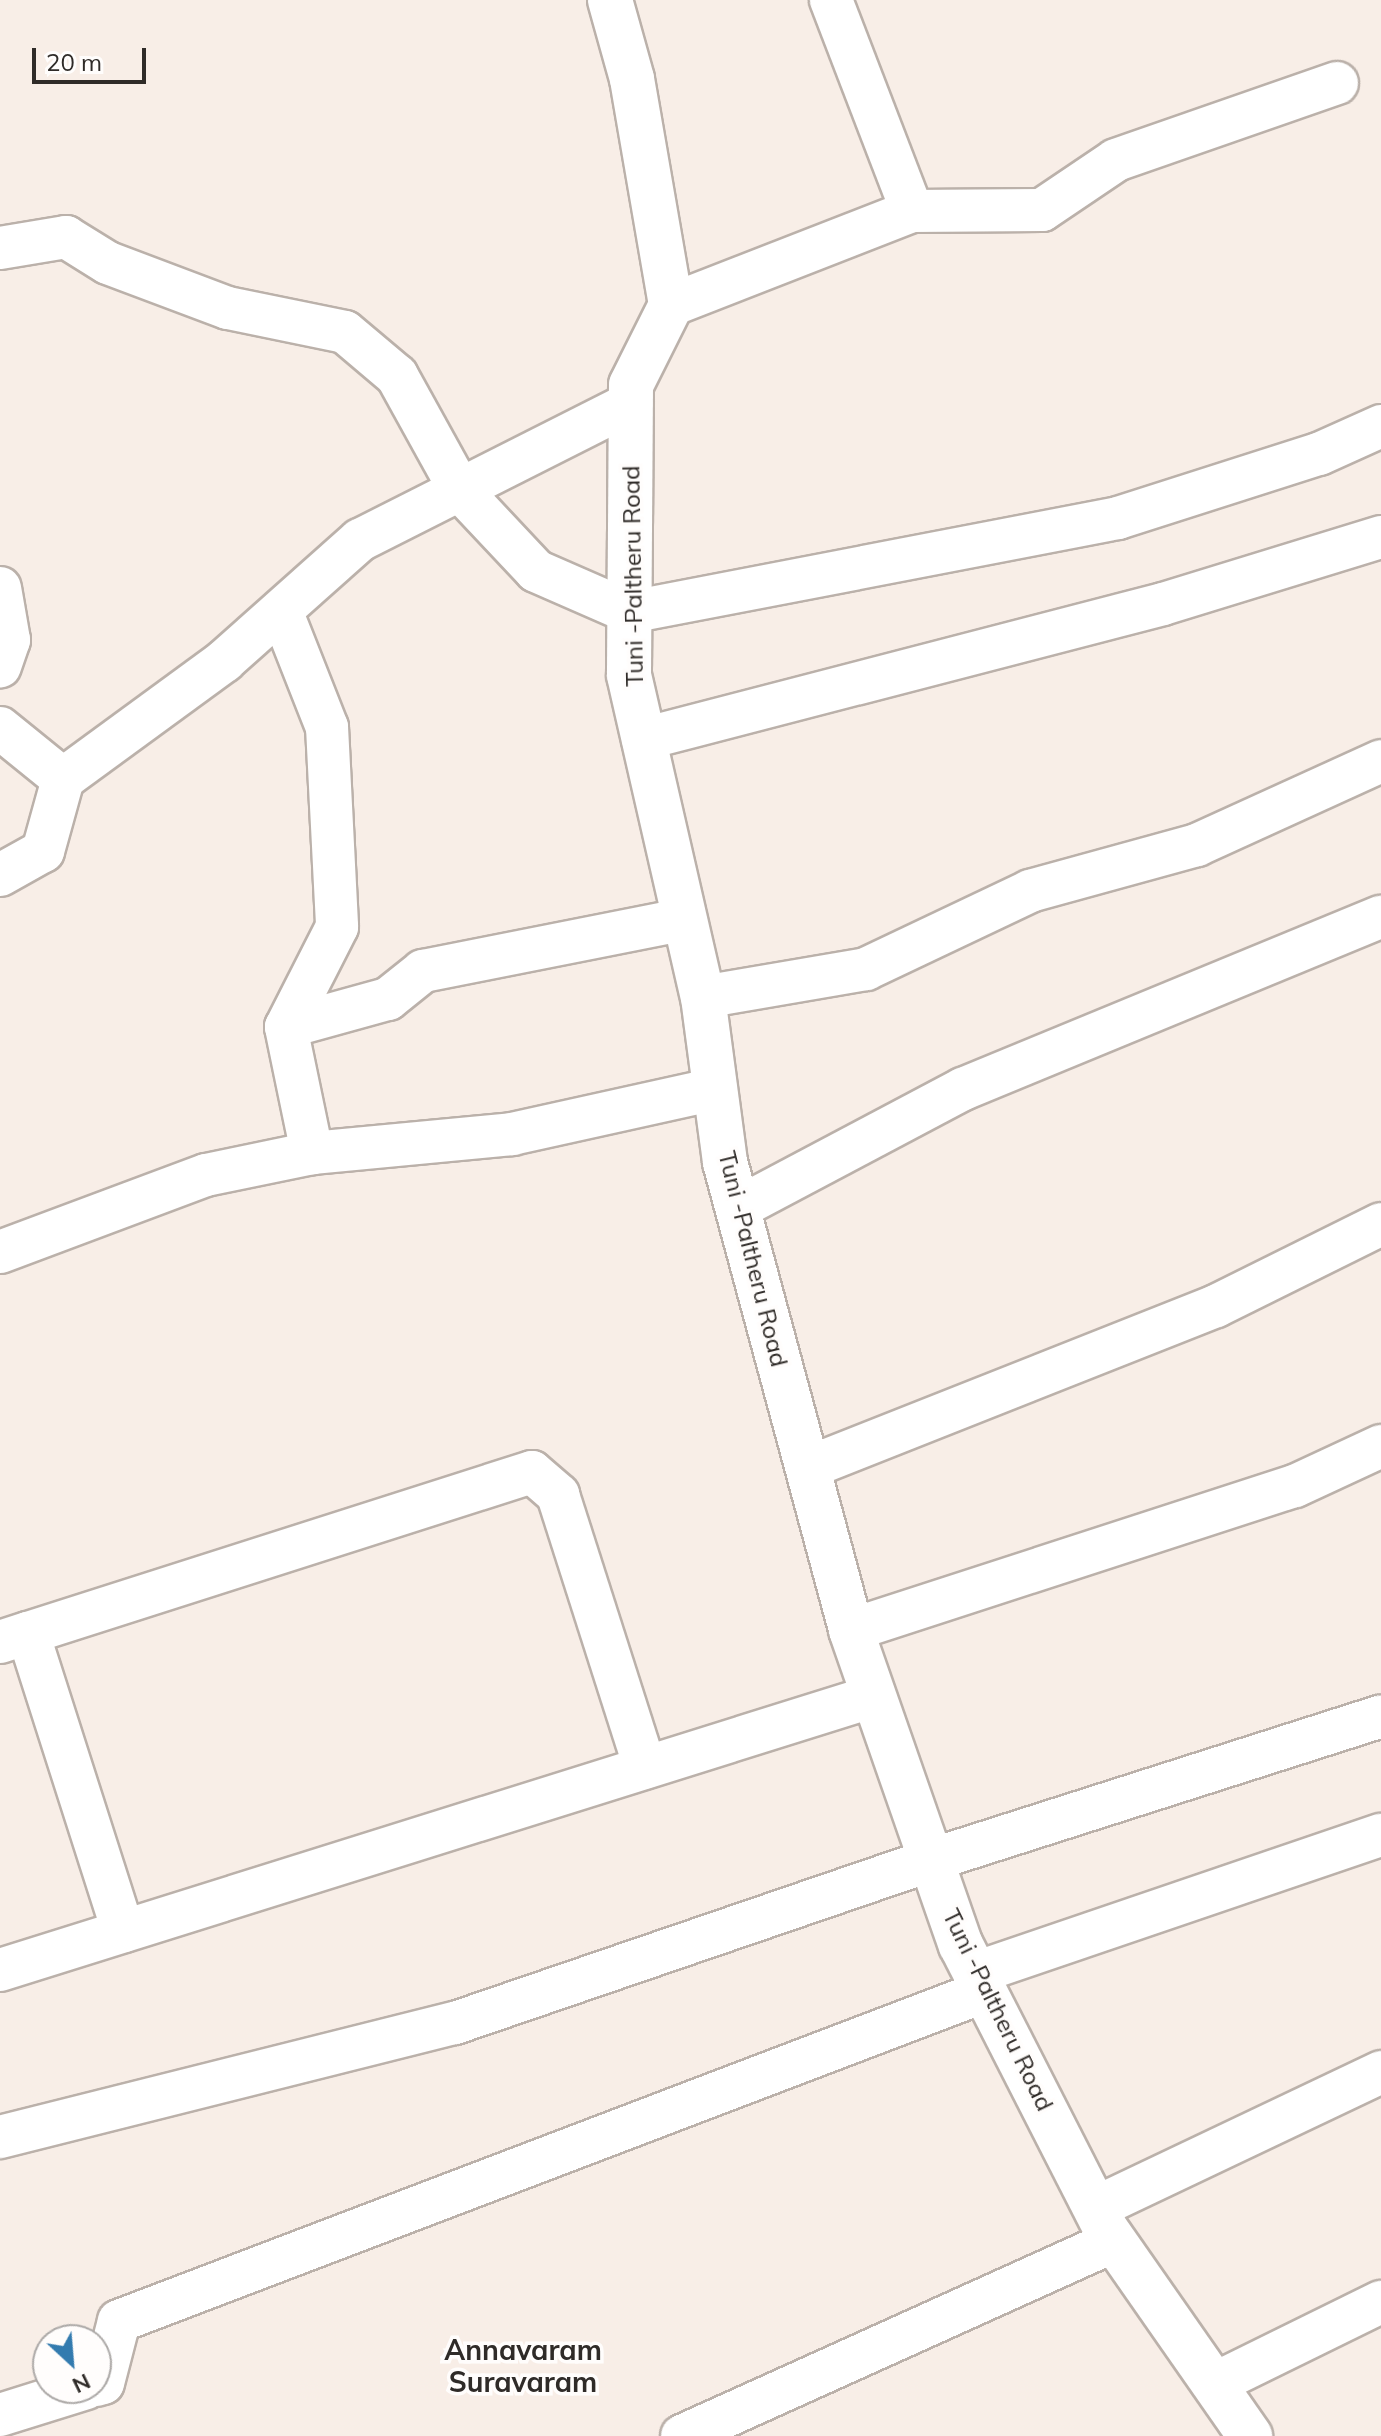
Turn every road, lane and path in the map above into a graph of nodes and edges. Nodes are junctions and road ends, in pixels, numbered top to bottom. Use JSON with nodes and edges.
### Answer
{"nodes":[{"id":1,"x":610,"y":0,"type":"edge"},
{"id":2,"x":831,"y":0,"type":"edge"},
{"id":3,"x":1337,"y":83,"type":"dead end"},
{"id":4,"x":912,"y":211,"type":"junction"},
{"id":5,"x":0,"y":248,"type":"edge"},
{"id":6,"x":671,"y":305,"type":"junction"},
{"id":7,"x":631,"y":403,"type":"junction"},
{"id":8,"x":1381,"y":426,"type":"edge"},
{"id":9,"x":460,"y":490,"type":"junction"},
{"id":10,"x":1381,"y":537,"type":"edge"},
{"id":11,"x":0,"y":588,"type":"edge"},
{"id":12,"x":630,"y":612,"type":"junction"},
{"id":13,"x":282,"y":613,"type":"junction"},
{"id":14,"x":0,"y":666,"type":"edge"},
{"id":15,"x":0,"y":728,"type":"edge"},
{"id":16,"x":643,"y":739,"type":"junction"},
{"id":17,"x":1381,"y":761,"type":"edge"},
{"id":18,"x":63,"y":779,"type":"junction"},
{"id":19,"x":0,"y":875,"type":"edge"},
{"id":20,"x":1381,"y":917,"type":"edge"},
{"id":21,"x":685,"y":919,"type":"junction"},
{"id":22,"x":703,"y":997,"type":"junction"},
{"id":23,"x":286,"y":1027,"type":"junction"},
{"id":24,"x":715,"y":1089,"type":"junction"},
{"id":25,"x":312,"y":1153,"type":"junction"},
{"id":26,"x":738,"y":1208,"type":"junction"},
{"id":27,"x":1381,"y":1224,"type":"edge"},
{"id":28,"x":0,"y":1252,"type":"edge"},
{"id":29,"x":1381,"y":1446,"type":"edge"},
{"id":30,"x":807,"y":1468,"type":"junction"},
{"id":31,"x":851,"y":1630,"type":"junction"},
{"id":32,"x":14,"y":1637,"type":"edge"},
{"id":33,"x":874,"y":1696,"type":"junction"},
{"id":34,"x":1381,"y":1716,"type":"edge"},
{"id":35,"x":645,"y":1767,"type":"junction"},
{"id":36,"x":1381,"y":1835,"type":"edge"},
{"id":37,"x":931,"y":1860,"type":"junction"},
{"id":38,"x":123,"y":1931,"type":"junction"},
{"id":39,"x":0,"y":1970,"type":"edge"},
{"id":40,"x":980,"y":1982,"type":"junction"},
{"id":41,"x":1381,"y":2072,"type":"edge"},
{"id":42,"x":0,"y":2137,"type":"edge"},
{"id":43,"x":1105,"y":2224,"type":"junction"},
{"id":44,"x":1381,"y":2302,"type":"edge"},
{"id":45,"x":112,"y":2348,"type":"edge"},
{"id":46,"x":1214,"y":2384,"type":"junction"},
{"id":47,"x":35,"y":2404,"type":"edge"},
{"id":48,"x":0,"y":2415,"type":"edge"},
{"id":49,"x":682,"y":2436,"type":"edge"},
{"id":50,"x":1250,"y":2436,"type":"edge"}],
"edges":[{"from":1,"to":6,"type":"street"},
{"from":2,"to":4,"type":"street"},
{"from":3,"to":4,"type":"street"},
{"from":4,"to":6,"type":"street"},
{"from":5,"to":9,"type":"street"},
{"from":6,"to":7,"type":"street","name":"Tuni -Paltheru Road"},
{"from":7,"to":9,"type":"street"},
{"from":7,"to":12,"type":"street","name":"Tuni -Paltheru Road"},
{"from":8,"to":12,"type":"street"},
{"from":9,"to":12,"type":"street"},
{"from":9,"to":13,"type":"street"},
{"from":10,"to":16,"type":"street"},
{"from":11,"to":14,"type":"street"},
{"from":12,"to":16,"type":"street","name":"Tuni -Paltheru Road"},
{"from":13,"to":18,"type":"street"},
{"from":13,"to":23,"type":"street"},
{"from":15,"to":18,"type":"street"},
{"from":16,"to":21,"type":"street","name":"Tuni -Paltheru Road"},
{"from":17,"to":22,"type":"street"},
{"from":18,"to":19,"type":"street"},
{"from":20,"to":26,"type":"street"},
{"from":21,"to":22,"type":"street","name":"Tuni -Paltheru Road"},
{"from":21,"to":23,"type":"street"},
{"from":22,"to":24,"type":"street","name":"Tuni -Paltheru Road"},
{"from":23,"to":25,"type":"street"},
{"from":24,"to":25,"type":"street"},
{"from":24,"to":26,"type":"street","name":"Tuni -Paltheru Road"},
{"from":25,"to":28,"type":"street"},
{"from":26,"to":30,"type":"street","name":"Tuni -Paltheru Road"},
{"from":27,"to":30,"type":"street"},
{"from":29,"to":31,"type":"street"},
{"from":30,"to":31,"type":"street","name":"Tuni -Paltheru Road"},
{"from":31,"to":33,"type":"street","name":"Tuni -Paltheru Road"},
{"from":32,"to":35,"type":"street"},
{"from":32,"to":38,"type":"street"},
{"from":33,"to":35,"type":"street"},
{"from":33,"to":37,"type":"street","name":"Tuni -Paltheru Road"},
{"from":34,"to":37,"type":"street"},
{"from":35,"to":38,"type":"street"},
{"from":36,"to":40,"type":"street"},
{"from":37,"to":40,"type":"street","name":"Tuni -Paltheru Road"},
{"from":37,"to":42,"type":"street"},
{"from":38,"to":39,"type":"street"},
{"from":40,"to":43,"type":"street","name":"Tuni -Paltheru Road"},
{"from":40,"to":45,"type":"street"},
{"from":41,"to":43,"type":"street"},
{"from":43,"to":46,"type":"street","name":"Tuni -Paltheru Road"},
{"from":43,"to":49,"type":"street"},
{"from":44,"to":46,"type":"street"},
{"from":46,"to":50,"type":"street","name":"Tuni -Paltheru Road"},
{"from":47,"to":48,"type":"street"}]}
